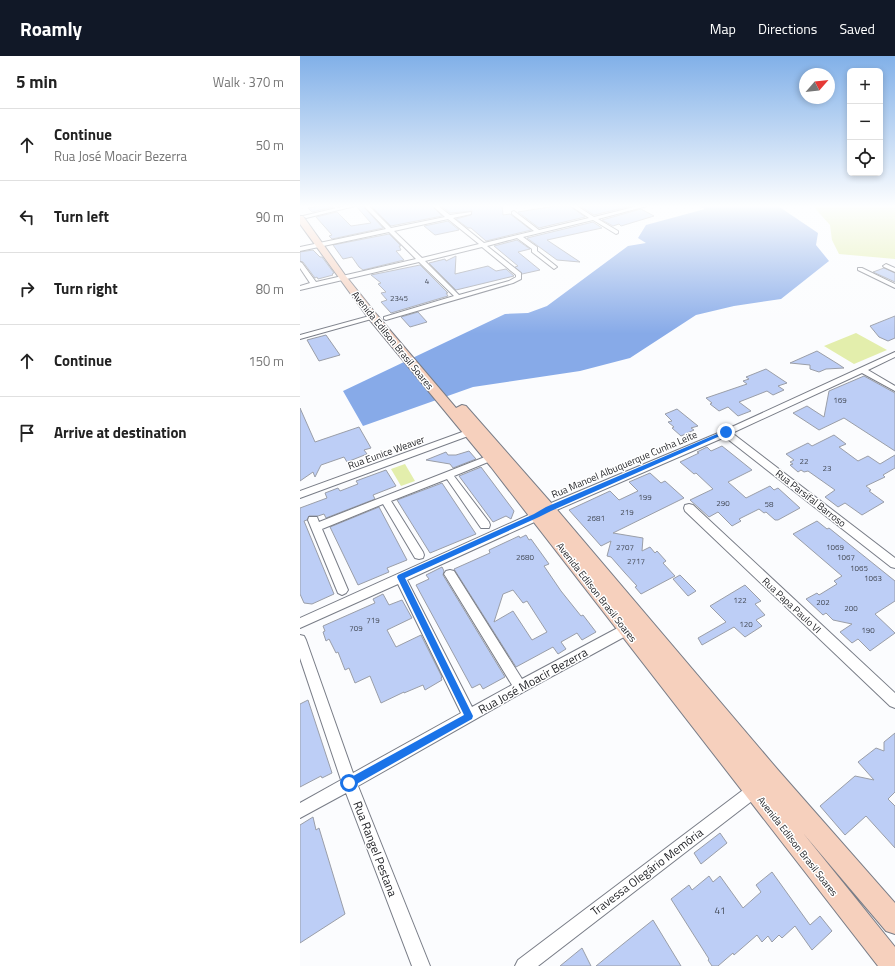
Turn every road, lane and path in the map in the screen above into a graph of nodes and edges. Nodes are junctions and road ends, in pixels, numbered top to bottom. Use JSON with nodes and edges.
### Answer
{"nodes":[{"id":1,"x":326,"y":248,"type":"edge"},
{"id":2,"x":409,"y":248,"type":"edge"},
{"id":3,"x":474,"y":248,"type":"edge"},
{"id":4,"x":487,"y":248,"type":"edge"},
{"id":5,"x":535,"y":248,"type":"edge"},
{"id":6,"x":422,"y":261,"type":"junction"},
{"id":7,"x":300,"y":264,"type":"edge"},
{"id":8,"x":886,"y":266,"type":"dead end"},
{"id":9,"x":554,"y":267,"type":"dead end"},
{"id":10,"x":860,"y":269,"type":"dead end"},
{"id":11,"x":895,"y":270,"type":"edge"},
{"id":12,"x":349,"y":276,"type":"junction"},
{"id":13,"x":314,"y":284,"type":"junction"},
{"id":14,"x":895,"y":286,"type":"edge"},
{"id":15,"x":300,"y":288,"type":"edge"},
{"id":16,"x":459,"y":298,"type":"junction"},
{"id":17,"x":373,"y":317,"type":"junction"},
{"id":18,"x":386,"y":318,"type":"junction"},
{"id":19,"x":300,"y":337,"type":"edge"},
{"id":20,"x":895,"y":354,"type":"edge"},
{"id":21,"x":412,"y":358,"type":"junction"},
{"id":22,"x":861,"y":369,"type":"junction"},
{"id":23,"x":895,"y":389,"type":"edge"},
{"id":24,"x":475,"y":431,"type":"junction"},
{"id":25,"x":726,"y":432,"type":"junction"},
{"id":26,"x":497,"y":461,"type":"junction"},
{"id":27,"x":448,"y":474,"type":"junction"},
{"id":28,"x":300,"y":495,"type":"edge"},
{"id":29,"x":385,"y":499,"type":"junction"},
{"id":30,"x":689,"y":508,"type":"dead end"},
{"id":31,"x":543,"y":512,"type":"junction"},
{"id":32,"x":485,"y":525,"type":"dead end"},
{"id":33,"x":419,"y":556,"type":"dead end"},
{"id":34,"x":895,"y":564,"type":"edge"},
{"id":35,"x":450,"y":574,"type":"dead end"},
{"id":36,"x":400,"y":577,"type":"junction"},
{"id":37,"x":342,"y":590,"type":"dead end"},
{"id":38,"x":300,"y":623,"type":"edge"},
{"id":39,"x":634,"y":625,"type":"junction"},
{"id":40,"x":300,"y":640,"type":"edge"},
{"id":41,"x":520,"y":687,"type":"junction"},
{"id":42,"x":895,"y":702,"type":"edge"},
{"id":43,"x":697,"y":703,"type":"junction"},
{"id":44,"x":469,"y":716,"type":"junction"},
{"id":45,"x":770,"y":778,"type":"junction"},
{"id":46,"x":349,"y":783,"type":"junction"},
{"id":47,"x":754,"y":790,"type":"junction"},
{"id":48,"x":300,"y":811,"type":"edge"},
{"id":49,"x":895,"y":922,"type":"edge"},
{"id":50,"x":421,"y":966,"type":"edge"},
{"id":51,"x":524,"y":966,"type":"edge"},
{"id":52,"x":894,"y":966,"type":"edge"}],
"edges":[{"from":1,"to":12,"type":"main road","name":"Avenida Edilson Brasil Soares"},
{"from":2,"to":6,"type":"street"},
{"from":3,"to":6,"type":"street"},
{"from":4,"to":16,"type":"street"},
{"from":5,"to":9,"type":"street"},
{"from":6,"to":12,"type":"street"},
{"from":6,"to":16,"type":"street"},
{"from":7,"to":13,"type":"street"},
{"from":8,"to":11,"type":"street"},
{"from":10,"to":14,"type":"street"},
{"from":12,"to":13,"type":"street"},
{"from":12,"to":17,"type":"main road","name":"Avenida Edilson Brasil Soares"},
{"from":12,"to":18,"type":"main road","name":"Avenida Edilson Brasil Soares"},
{"from":13,"to":15,"type":"street"},
{"from":16,"to":18,"type":"street"},
{"from":17,"to":19,"type":"street"},
{"from":17,"to":21,"type":"main road","name":"Avenida Edilson Brasil Soares"},
{"from":18,"to":21,"type":"main road","name":"Avenida Edilson Brasil Soares"},
{"from":20,"to":22,"type":"street","name":"Rua Manoel Albuquerque Cunha Leite"},
{"from":21,"to":24,"type":"main road","name":"Avenida Edilson Brasil Soares"},
{"from":22,"to":23,"type":"street"},
{"from":22,"to":25,"type":"street","name":"Rua Manoel Albuquerque Cunha Leite"},
{"from":24,"to":26,"type":"main road","name":"Avenida Edilson Brasil Soares"},
{"from":24,"to":28,"type":"street","name":"Rua Eunice Weaver"},
{"from":25,"to":31,"type":"street","name":"Rua Manoel Albuquerque Cunha Leite"},
{"from":25,"to":34,"type":"street","name":"Rua Parsifal Barroso"},
{"from":26,"to":27,"type":"street"},
{"from":26,"to":31,"type":"main road","name":"Avenida Edilson Brasil Soares"},
{"from":27,"to":29,"type":"street"},
{"from":27,"to":32,"type":"street"},
{"from":29,"to":33,"type":"street"},
{"from":29,"to":37,"type":"street"},
{"from":30,"to":42,"type":"street","name":"Rua Papa Paulo VI"},
{"from":31,"to":36,"type":"street","name":"Rua Manoel Albuquerque Cunha Leite"},
{"from":31,"to":39,"type":"main road","name":"Avenida Edilson Brasil Soares"},
{"from":35,"to":41,"type":"street"},
{"from":36,"to":38,"type":"street","name":"Rua Manoel Albuquerque Cunha Leite"},
{"from":36,"to":44,"type":"street"},
{"from":39,"to":41,"type":"street","name":"Rua José Moacir Bezerra"},
{"from":39,"to":43,"type":"main road","name":"Avenida Edilson Brasil Soares"},
{"from":40,"to":46,"type":"street","name":"Rua Rangel Pestana"},
{"from":41,"to":44,"type":"street","name":"Rua José Moacir Bezerra"},
{"from":43,"to":45,"type":"main road","name":"Avenida Edilson Brasil Soares"},
{"from":43,"to":47,"type":"main road","name":"Avenida Edilson Brasil Soares"},
{"from":44,"to":46,"type":"street","name":"Rua José Moacir Bezerra"},
{"from":45,"to":47,"type":"street","name":"Travessa Olegário Memória"},
{"from":45,"to":49,"type":"main road","name":"Avenida Edilson Brasil Soares"},
{"from":46,"to":48,"type":"street","name":"Rua José Moacir Bezerra"},
{"from":46,"to":50,"type":"street","name":"Rua Rangel Pestana"},
{"from":47,"to":51,"type":"street","name":"Travessa Olegário Memória"},
{"from":47,"to":52,"type":"main road","name":"Avenida Edilson Brasil Soares"}]}
